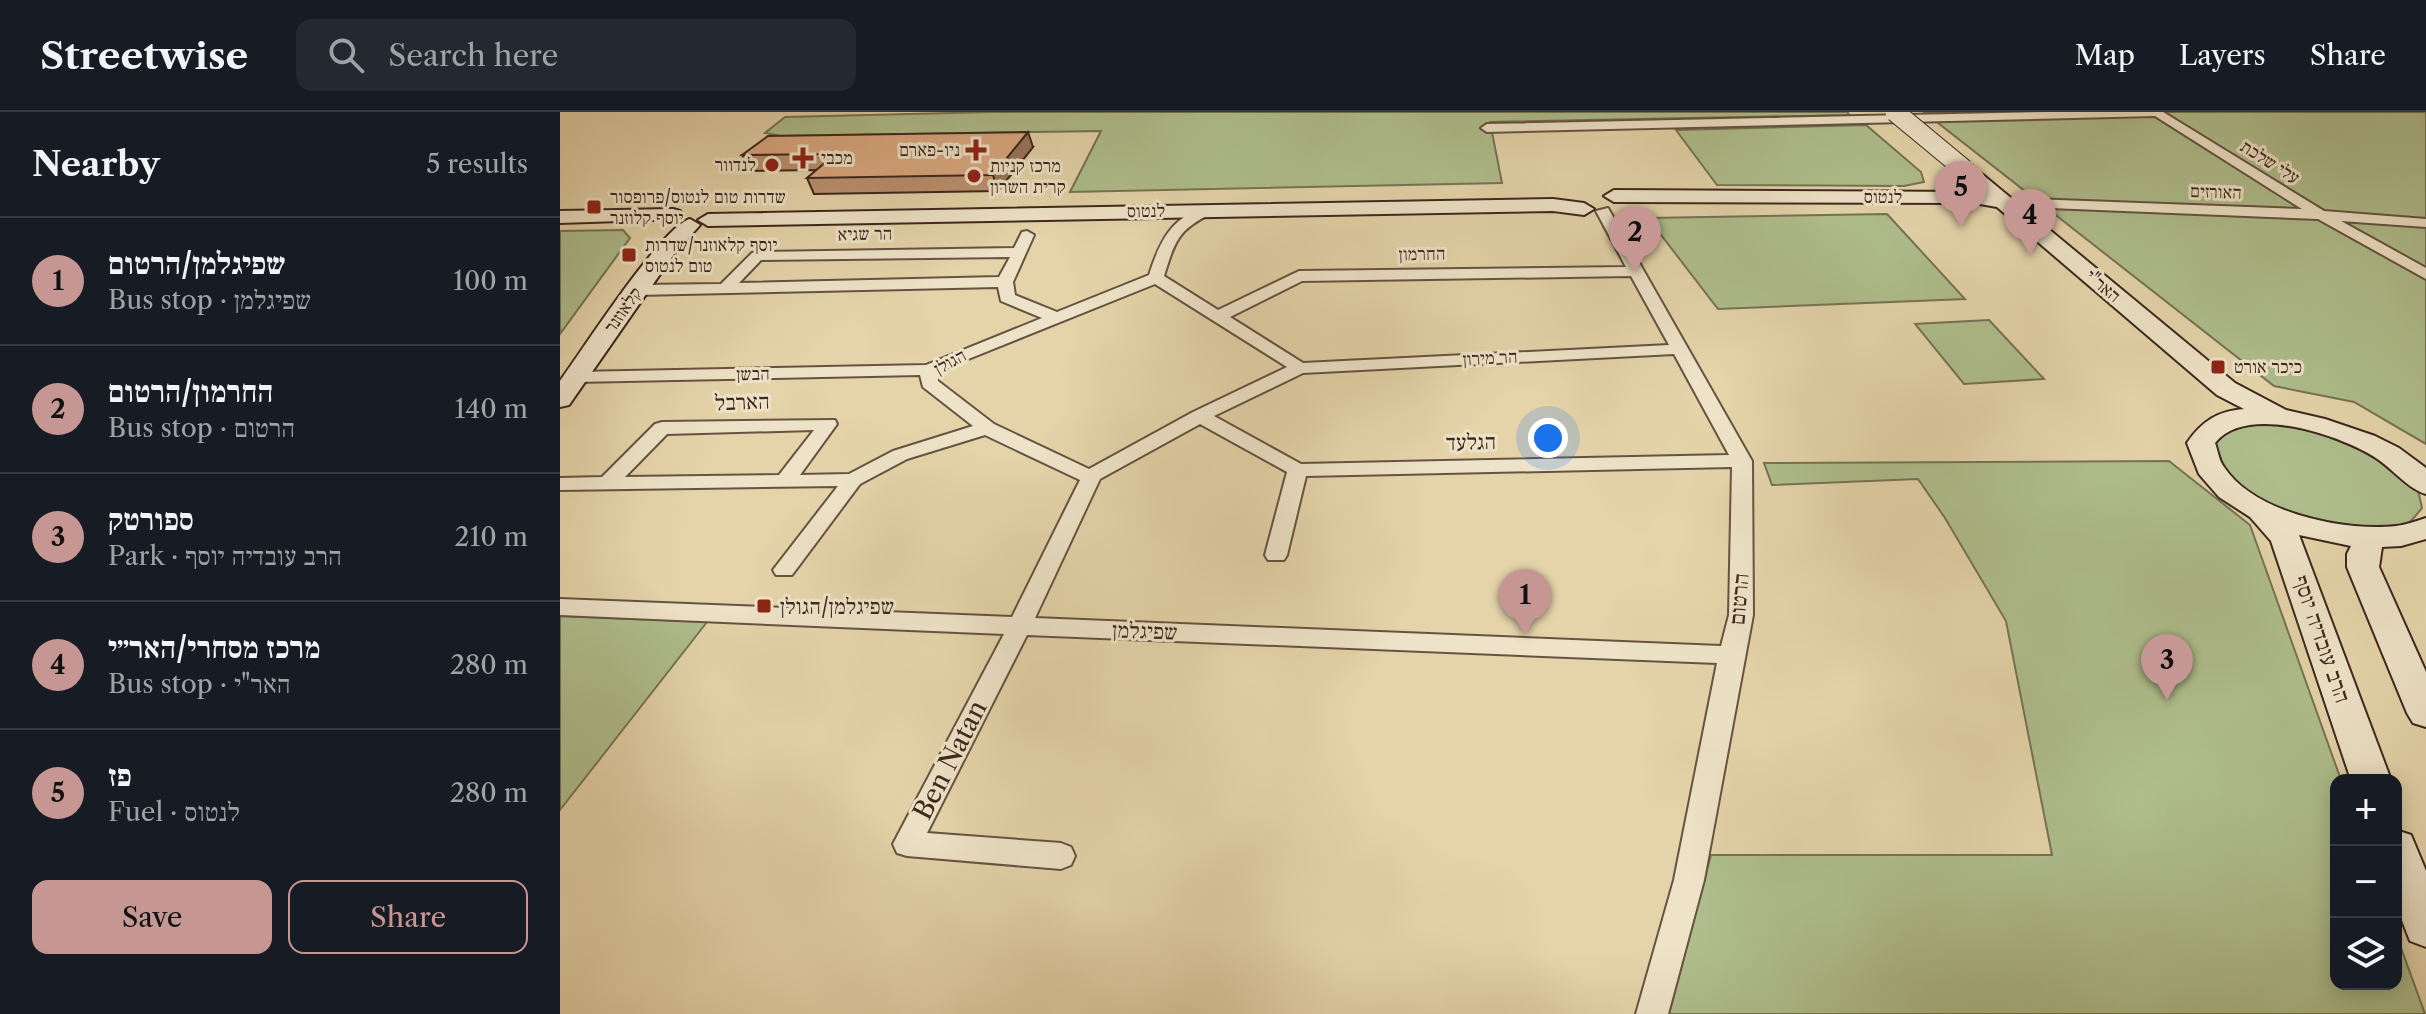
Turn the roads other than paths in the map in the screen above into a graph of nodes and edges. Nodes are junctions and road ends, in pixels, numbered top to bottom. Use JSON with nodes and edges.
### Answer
{"nodes":[{"id":1,"x":1874,"y":112,"type":"edge"},
{"id":2,"x":1895,"y":112,"type":"edge"},
{"id":3,"x":1487,"y":128,"type":"dead end"},
{"id":4,"x":1952,"y":172,"type":"junction"},
{"id":5,"x":1931,"y":201,"type":"junction"},
{"id":6,"x":1600,"y":203,"type":"junction"},
{"id":7,"x":1991,"y":207,"type":"junction"},
{"id":8,"x":1208,"y":210,"type":"junction"},
{"id":9,"x":1154,"y":211,"type":"junction"},
{"id":10,"x":2321,"y":215,"type":"junction"},
{"id":11,"x":560,"y":217,"type":"edge"},
{"id":12,"x":688,"y":220,"type":"junction"},
{"id":13,"x":560,"y":223,"type":"edge"},
{"id":14,"x":2426,"y":223,"type":"edge"},
{"id":15,"x":1172,"y":230,"type":"junction"},
{"id":16,"x":1027,"y":235,"type":"dead end"},
{"id":17,"x":1019,"y":252,"type":"junction"},
{"id":18,"x":1635,"y":271,"type":"junction"},
{"id":19,"x":2426,"y":274,"type":"edge"},
{"id":20,"x":1156,"y":278,"type":"junction"},
{"id":21,"x":1005,"y":282,"type":"junction"},
{"id":22,"x":725,"y":288,"type":"junction"},
{"id":23,"x":637,"y":290,"type":"junction"},
{"id":24,"x":1219,"y":316,"type":"junction"},
{"id":25,"x":1055,"y":317,"type":"junction"},
{"id":26,"x":1681,"y":349,"type":"junction"},
{"id":27,"x":1300,"y":368,"type":"junction"},
{"id":28,"x":568,"y":370,"type":"edge"},
{"id":29,"x":929,"y":370,"type":"junction"},
{"id":30,"x":560,"y":399,"type":"edge"},
{"id":31,"x":1200,"y":416,"type":"junction"},
{"id":32,"x":2282,"y":418,"type":"junction"},
{"id":33,"x":2216,"y":425,"type":"junction"},
{"id":34,"x":987,"y":428,"type":"junction"},
{"id":35,"x":1742,"y":461,"type":"junction"},
{"id":36,"x":1297,"y":470,"type":"junction"},
{"id":37,"x":1092,"y":475,"type":"junction"},
{"id":38,"x":2423,"y":479,"type":"edge"},
{"id":39,"x":853,"y":480,"type":"junction"},
{"id":40,"x":785,"y":481,"type":"junction"},
{"id":41,"x":609,"y":482,"type":"junction"},
{"id":42,"x":560,"y":484,"type":"edge"},
{"id":43,"x":2257,"y":507,"type":"junction"},
{"id":44,"x":2426,"y":528,"type":"edge"},
{"id":45,"x":2370,"y":540,"type":"junction"},
{"id":46,"x":1276,"y":555,"type":"dead end"},
{"id":47,"x":784,"y":570,"type":"dead end"},
{"id":48,"x":560,"y":607,"type":"edge"},
{"id":49,"x":1020,"y":625,"type":"junction"},
{"id":50,"x":1731,"y":655,"type":"junction"},
{"id":51,"x":2426,"y":713,"type":"edge"},
{"id":52,"x":2369,"y":774,"type":"edge"},
{"id":53,"x":1061,"y":856,"type":"dead end"},
{"id":54,"x":2402,"y":864,"type":"edge"},
{"id":55,"x":2426,"y":926,"type":"edge"},
{"id":56,"x":1652,"y":1014,"type":"edge"}],
"edges":[{"from":1,"to":4,"type":"street","name":"האר\"י"},
{"from":2,"to":4,"type":"street","name":"האר\"י","bridge":true},
{"from":3,"to":10,"type":"street","name":"עלי שלכת"},
{"from":4,"to":5,"type":"street"},
{"from":4,"to":7,"type":"street","name":"האר\"י"},
{"from":5,"to":6,"type":"street","name":"לנטוס"},
{"from":5,"to":7,"type":"street","name":"לנטוס"},
{"from":5,"to":7,"type":"street"},
{"from":6,"to":8,"type":"street","name":"לנטוס"},
{"from":6,"to":12,"type":"street","name":"לנטוס"},
{"from":6,"to":18,"type":"street","name":"הרטום"},
{"from":7,"to":10,"type":"street","name":"האורזים"},
{"from":7,"to":32,"type":"street","name":"האר\"י"},
{"from":7,"to":33,"type":"street","name":"האר\"י"},
{"from":8,"to":9,"type":"street","name":"לנטוס"},
{"from":8,"to":15,"type":"street"},
{"from":9,"to":12,"type":"street","name":"לנטוס"},
{"from":9,"to":15,"type":"street"},
{"from":10,"to":14,"type":"street","name":"האורזים"},
{"from":10,"to":19,"type":"street","name":"עלי שלכת"},
{"from":11,"to":12,"type":"street","name":"לנטוס"},
{"from":12,"to":13,"type":"street","name":"לנטוס"},
{"from":12,"to":23,"type":"street","name":"קלאוזנר"},
{"from":12,"to":28,"type":"street","name":"קלאוזנר"},
{"from":15,"to":20,"type":"street"},
{"from":16,"to":17,"type":"street"},
{"from":17,"to":21,"type":"street"},
{"from":17,"to":22,"type":"street","name":"הר שגיא"},
{"from":18,"to":24,"type":"street","name":"החרמון"},
{"from":18,"to":26,"type":"street","name":"הרטום"},
{"from":20,"to":24,"type":"street"},
{"from":20,"to":25,"type":"street","name":"הגולן"},
{"from":21,"to":22,"type":"street"},
{"from":21,"to":25,"type":"street"},
{"from":22,"to":23,"type":"street"},
{"from":23,"to":28,"type":"street","name":"קלאוזנר"},
{"from":24,"to":27,"type":"street"},
{"from":25,"to":29,"type":"street","name":"הגולן"},
{"from":26,"to":27,"type":"street","name":"הר מירון"},
{"from":26,"to":35,"type":"street","name":"הרטום"},
{"from":27,"to":31,"type":"street"},
{"from":28,"to":29,"type":"street","name":"הבשן"},
{"from":28,"to":30,"type":"street","name":"קלאוזנר"},
{"from":29,"to":34,"type":"street","name":"הגולן"},
{"from":31,"to":36,"type":"street"},
{"from":31,"to":37,"type":"street"},
{"from":32,"to":33,"type":"street"},
{"from":32,"to":38,"type":"street"},
{"from":33,"to":43,"type":"street"},
{"from":34,"to":37,"type":"street","name":"הגולן"},
{"from":34,"to":39,"type":"street"},
{"from":35,"to":36,"type":"street","name":"הגלעד"},
{"from":35,"to":50,"type":"street","name":"הרטום"},
{"from":36,"to":46,"type":"street"},
{"from":37,"to":49,"type":"street"},
{"from":39,"to":40,"type":"street"},
{"from":39,"to":47,"type":"street"},
{"from":40,"to":41,"type":"street"},
{"from":40,"to":41,"type":"street","name":"הארבל"},
{"from":41,"to":42,"type":"street"},
{"from":43,"to":45,"type":"street"},
{"from":43,"to":52,"type":"street","name":"הרב עובדיה יוסף"},
{"from":44,"to":45,"type":"street"},
{"from":45,"to":51,"type":"street"},
{"from":48,"to":49,"type":"street","name":"שפיגלמן"},
{"from":49,"to":50,"type":"street","name":"שפיגלמן"},
{"from":49,"to":53,"type":"street","name":"Ben Natan"},
{"from":50,"to":56,"type":"street","name":"הרטום"},
{"from":54,"to":55,"type":"street"}]}
